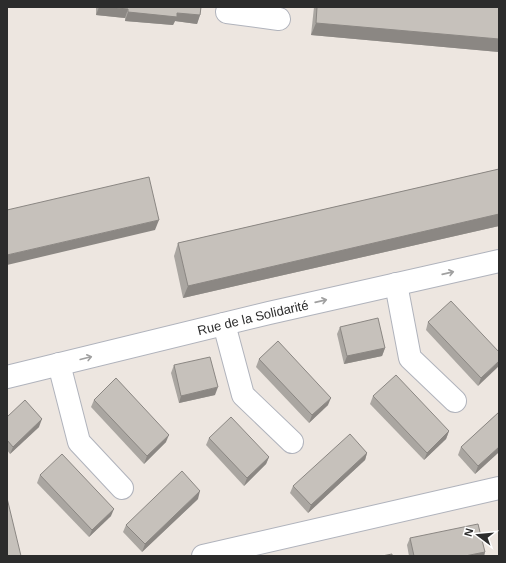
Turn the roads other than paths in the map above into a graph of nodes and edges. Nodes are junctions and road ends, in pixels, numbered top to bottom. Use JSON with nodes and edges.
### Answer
{"nodes":[{"id":1,"x":227,"y":12,"type":"dead end"},
{"id":2,"x":279,"y":19,"type":"dead end"},
{"id":3,"x":499,"y":261,"type":"edge"},
{"id":4,"x":396,"y":284,"type":"junction"},
{"id":5,"x":224,"y":324,"type":"junction"},
{"id":6,"x":59,"y":364,"type":"junction"},
{"id":7,"x":7,"y":377,"type":"edge"},
{"id":8,"x":455,"y":401,"type":"dead end"},
{"id":9,"x":292,"y":442,"type":"dead end"},
{"id":10,"x":122,"y":488,"type":"dead end"},
{"id":11,"x":499,"y":488,"type":"edge"},
{"id":12,"x":203,"y":556,"type":"edge"}],
"edges":[{"from":1,"to":2,"type":"street"},
{"from":4,"to":3,"type":"street","name":"Rue de la Solidarité","one_way":true},
{"from":5,"to":4,"type":"street","name":"Rue de la Solidarité","one_way":true},
{"from":4,"to":8,"type":"street"},
{"from":6,"to":5,"type":"street","name":"Rue de la Solidarité","one_way":true},
{"from":5,"to":9,"type":"street"},
{"from":6,"to":7,"type":"street","name":"Rue de la Solidarité"},
{"from":6,"to":10,"type":"street"},
{"from":11,"to":12,"type":"street"}]}
